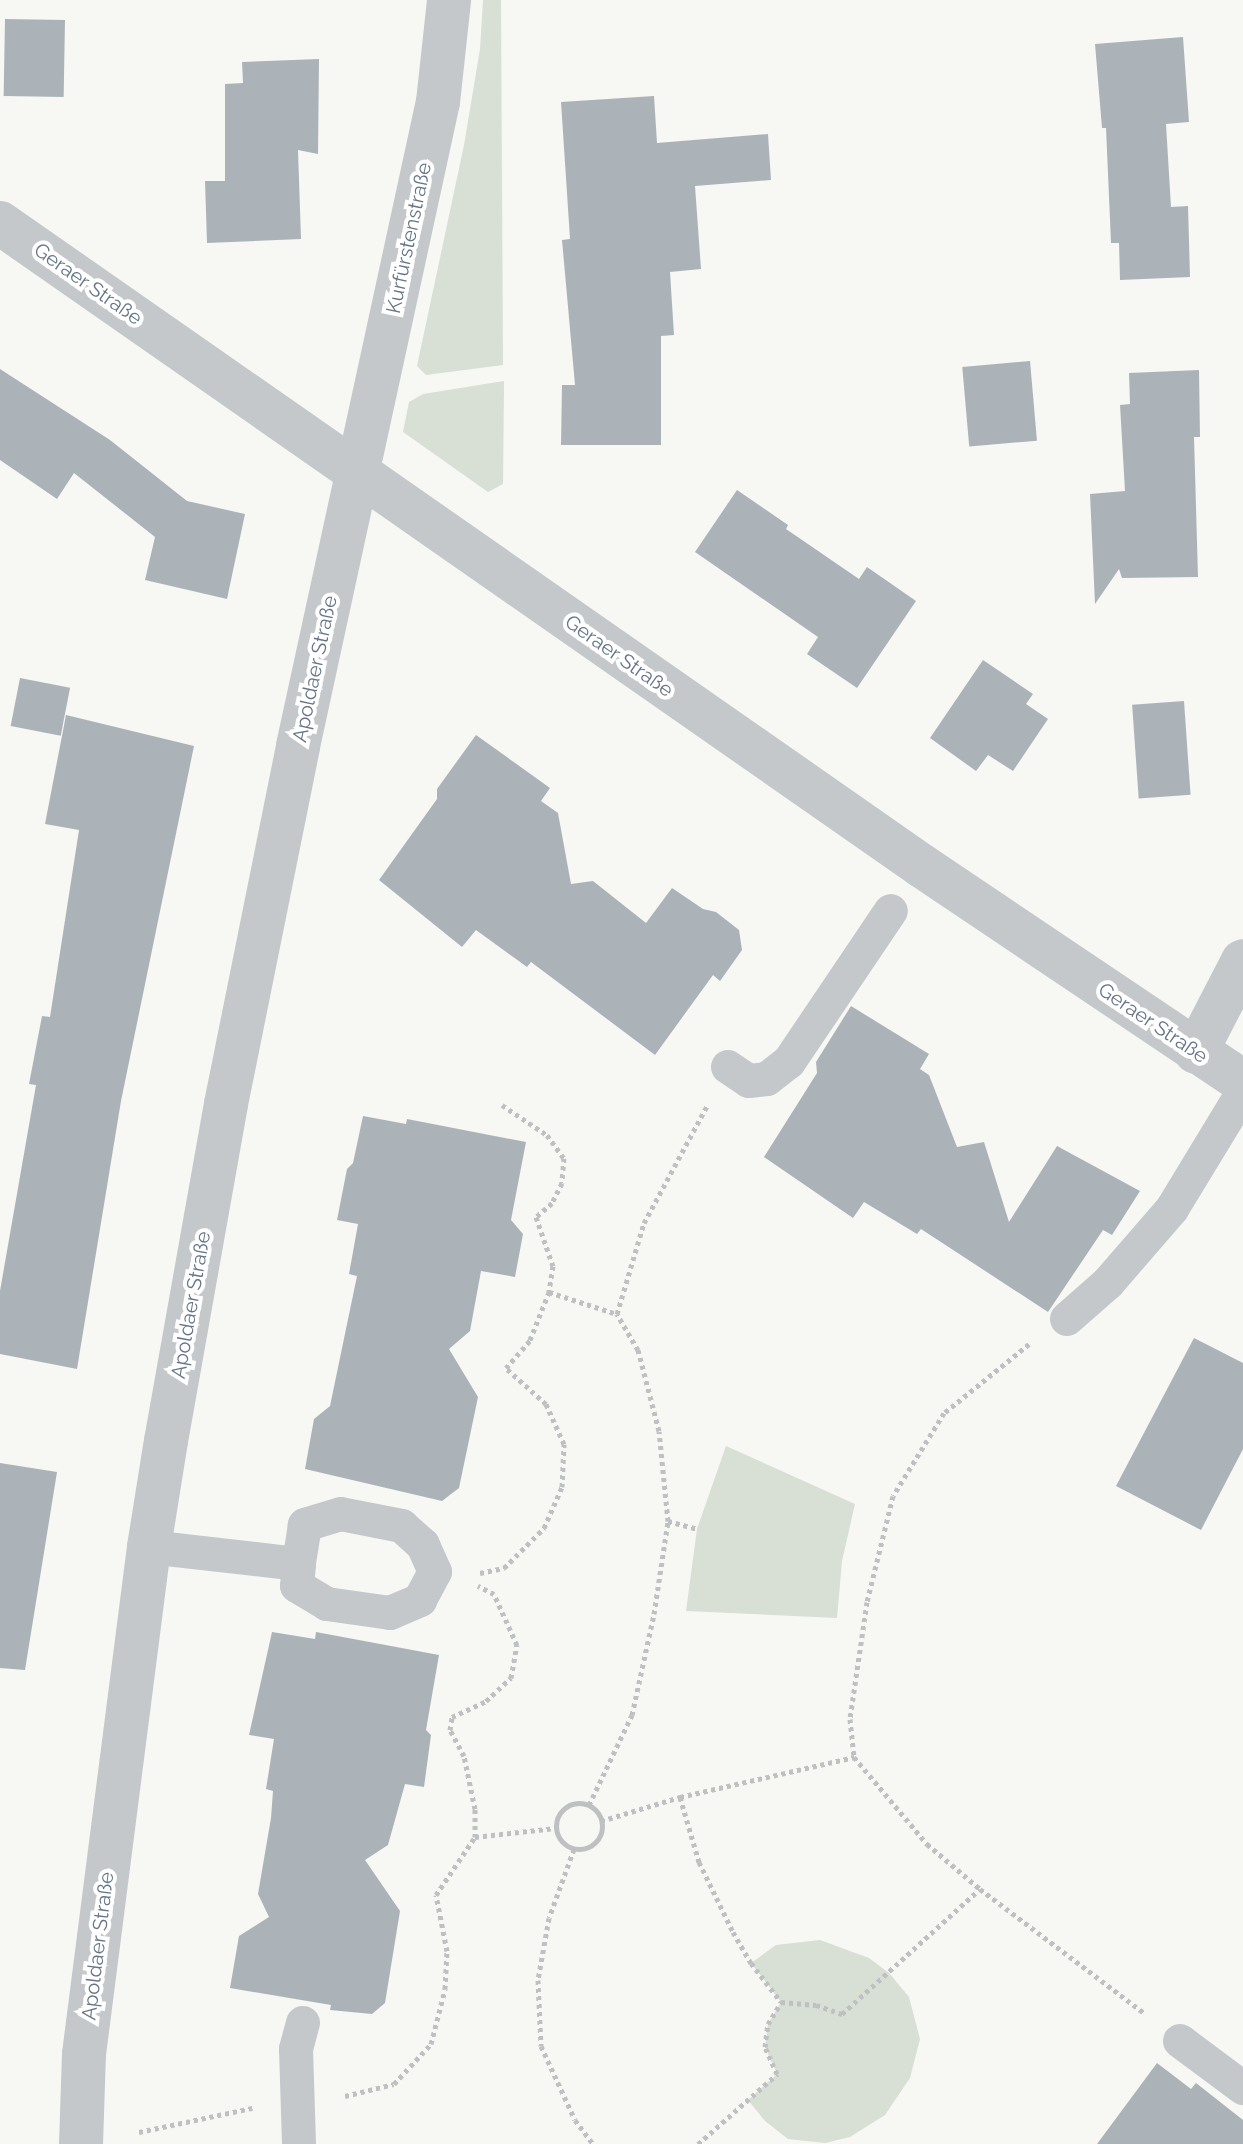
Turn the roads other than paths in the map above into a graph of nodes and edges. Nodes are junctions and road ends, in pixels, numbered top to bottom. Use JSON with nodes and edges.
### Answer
{"nodes":[{"id":1,"x":449,"y":0,"type":"edge"},
{"id":2,"x":0,"y":223,"type":"edge"},
{"id":3,"x":358,"y":475,"type":"junction"},
{"id":4,"x":891,"y":911,"type":"dead end"},
{"id":5,"x":1243,"y":961,"type":"edge"},
{"id":6,"x":1196,"y":1052,"type":"junction"},
{"id":7,"x":728,"y":1067,"type":"road end"},
{"id":8,"x":1243,"y":1082,"type":"edge"},
{"id":9,"x":1243,"y":1092,"type":"edge"},
{"id":10,"x":1067,"y":1319,"type":"road end"},
{"id":11,"x":149,"y":1547,"type":"junction"},
{"id":12,"x":299,"y":1564,"type":"junction"},
{"id":13,"x":303,"y":2023,"type":"dead end"},
{"id":14,"x":1180,"y":2041,"type":"road end"},
{"id":15,"x":1243,"y":2088,"type":"edge"},
{"id":16,"x":81,"y":2144,"type":"edge"},
{"id":17,"x":299,"y":2144,"type":"edge"}],
"edges":[{"from":1,"to":3,"type":"street","name":"Kurfürstenstraße"},
{"from":2,"to":3,"type":"street","name":"Geraer Straße"},
{"from":3,"to":6,"type":"street","name":"Geraer Straße"},
{"from":3,"to":11,"type":"street","name":"Apoldaer Straße"},
{"from":4,"to":7,"type":"lane"},
{"from":5,"to":6,"type":"street"},
{"from":6,"to":8,"type":"street","name":"Geraer Straße"},
{"from":9,"to":10,"type":"lane"},
{"from":11,"to":12,"type":"lane"},
{"from":11,"to":16,"type":"street","name":"Apoldaer Straße"},
{"from":12,"to":12,"type":"lane"},
{"from":13,"to":17,"type":"lane"},
{"from":14,"to":15,"type":"lane"}]}
